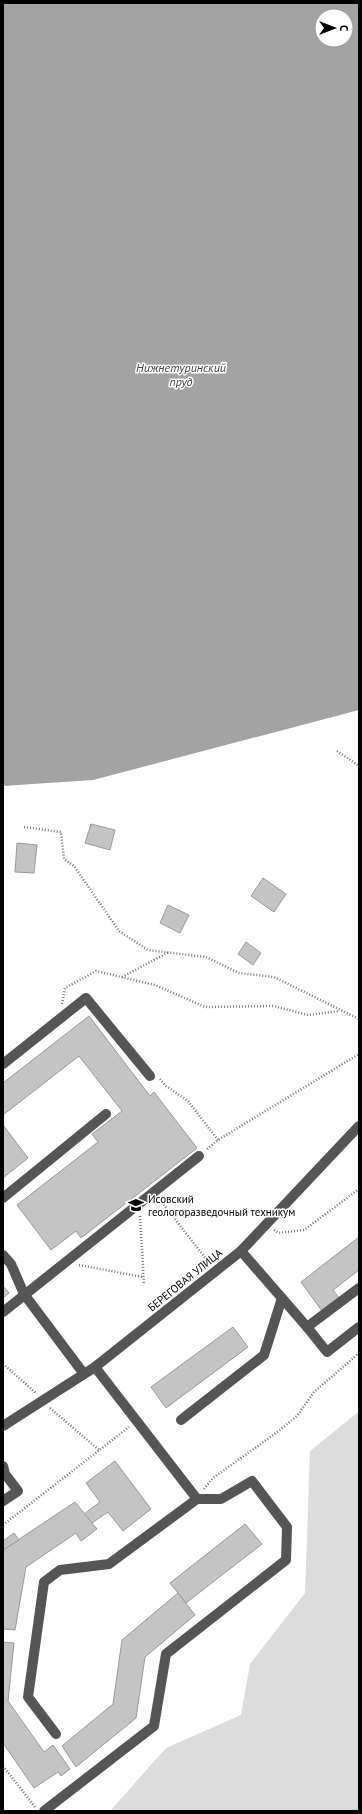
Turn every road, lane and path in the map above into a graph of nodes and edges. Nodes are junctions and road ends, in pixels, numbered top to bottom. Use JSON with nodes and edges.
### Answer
{"nodes":[{"id":1,"x":337,"y":751,"type":"dead end"},
{"id":2,"x":359,"y":766,"type":"edge"},
{"id":3,"x":24,"y":827,"type":"dead end"},
{"id":4,"x":169,"y":952,"type":"junction"},
{"id":5,"x":122,"y":978,"type":"junction"},
{"id":6,"x":342,"y":1010,"type":"junction"},
{"id":7,"x":359,"y":1019,"type":"edge"},
{"id":8,"x":58,"y":1020,"type":"junction"},
{"id":9,"x":359,"y":1054,"type":"edge"},
{"id":10,"x":3,"y":1064,"type":"edge"},
{"id":11,"x":150,"y":1076,"type":"joint"},
{"id":12,"x":106,"y":1114,"type":"dead end"},
{"id":13,"x":359,"y":1126,"type":"edge"},
{"id":14,"x":218,"y":1140,"type":"junction"},
{"id":15,"x":199,"y":1156,"type":"joint"},
{"id":16,"x":359,"y":1189,"type":"edge"},
{"id":17,"x":154,"y":1192,"type":"junction"},
{"id":18,"x":3,"y":1198,"type":"edge"},
{"id":19,"x":140,"y":1203,"type":"junction"},
{"id":20,"x":264,"y":1226,"type":"junction"},
{"id":21,"x":241,"y":1251,"type":"junction"},
{"id":22,"x":3,"y":1255,"type":"edge"},
{"id":23,"x":64,"y":1263,"type":"junction"},
{"id":24,"x":215,"y":1271,"type":"junction"},
{"id":25,"x":143,"y":1277,"type":"junction"},
{"id":26,"x":144,"y":1285,"type":"dead end"},
{"id":27,"x":359,"y":1288,"type":"edge"},
{"id":28,"x":24,"y":1294,"type":"junction"},
{"id":29,"x":282,"y":1298,"type":"junction"},
{"id":30,"x":3,"y":1312,"type":"edge"},
{"id":31,"x":307,"y":1327,"type":"junction"},
{"id":32,"x":359,"y":1327,"type":"edge"},
{"id":33,"x":359,"y":1353,"type":"edge"},
{"id":34,"x":95,"y":1367,"type":"junction"},
{"id":35,"x":84,"y":1374,"type":"junction"},
{"id":36,"x":181,"y":1420,"type":"dead end"},
{"id":37,"x":137,"y":1421,"type":"junction"},
{"id":38,"x":3,"y":1426,"type":"edge"},
{"id":39,"x":4,"y":1472,"type":"edge"},
{"id":40,"x":197,"y":1499,"type":"junction"},
{"id":41,"x":3,"y":1501,"type":"edge"},
{"id":42,"x":3,"y":1524,"type":"edge"},
{"id":43,"x":56,"y":1734,"type":"dead end"},
{"id":44,"x":3,"y":1766,"type":"edge"},
{"id":45,"x":39,"y":1811,"type":"edge"},
{"id":46,"x":44,"y":1811,"type":"edge"}],
"edges":[{"from":1,"to":2,"type":"path"},
{"from":3,"to":4,"type":"path"},
{"from":4,"to":5,"type":"path"},
{"from":4,"to":6,"type":"path"},
{"from":5,"to":6,"type":"path"},
{"from":5,"to":8,"type":"path"},
{"from":6,"to":7,"type":"path"},
{"from":8,"to":10,"type":"street"},
{"from":8,"to":11,"type":"street"},
{"from":9,"to":14,"type":"path"},
{"from":11,"to":14,"type":"path"},
{"from":12,"to":18,"type":"street"},
{"from":13,"to":20,"type":"street","name":"БЕРЕГОВАЯ УЛИЦА"},
{"from":14,"to":15,"type":"path"},
{"from":15,"to":17,"type":"street"},
{"from":16,"to":20,"type":"path"},
{"from":17,"to":19,"type":"street"},
{"from":17,"to":24,"type":"path"},
{"from":19,"to":23,"type":"street"},
{"from":19,"to":25,"type":"path"},
{"from":20,"to":21,"type":"street","name":"БЕРЕГОВАЯ УЛИЦА"},
{"from":21,"to":24,"type":"street","name":"БЕРЕГОВАЯ УЛИЦА"},
{"from":21,"to":29,"type":"street"},
{"from":22,"to":28,"type":"street"},
{"from":23,"to":25,"type":"path"},
{"from":23,"to":28,"type":"street"},
{"from":24,"to":34,"type":"street","name":"БЕРЕГОВАЯ УЛИЦА"},
{"from":25,"to":26,"type":"path"},
{"from":27,"to":31,"type":"street"},
{"from":28,"to":30,"type":"street"},
{"from":28,"to":35,"type":"street"},
{"from":29,"to":31,"type":"street"},
{"from":29,"to":36,"type":"street"},
{"from":31,"to":32,"type":"street"},
{"from":33,"to":40,"type":"path"},
{"from":34,"to":35,"type":"street","name":"БЕРЕГОВАЯ УЛИЦА"},
{"from":34,"to":37,"type":"street"},
{"from":35,"to":38,"type":"street","name":"БЕРЕГОВАЯ УЛИЦА"},
{"from":37,"to":40,"type":"street"},
{"from":37,"to":42,"type":"path"},
{"from":39,"to":41,"type":"street"},
{"from":40,"to":43,"type":"street"},
{"from":40,"to":46,"type":"street"},
{"from":44,"to":45,"type":"path"}]}
